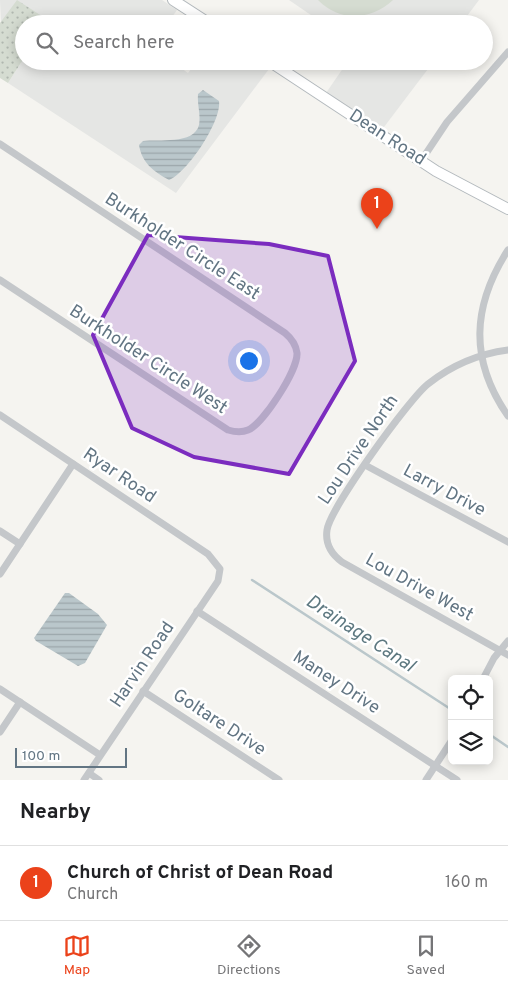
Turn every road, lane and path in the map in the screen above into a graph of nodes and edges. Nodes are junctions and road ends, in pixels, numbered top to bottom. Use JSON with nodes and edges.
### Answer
{"nodes":[{"id":1,"x":173,"y":0,"type":"edge"},
{"id":2,"x":196,"y":15,"type":"edge"},
{"id":3,"x":508,"y":52,"type":"edge"},
{"id":4,"x":493,"y":69,"type":"edge"},
{"id":5,"x":282,"y":70,"type":"edge"},
{"id":6,"x":492,"y":70,"type":"edge"},
{"id":7,"x":0,"y":144,"type":"edge"},
{"id":8,"x":421,"y":161,"type":"junction"},
{"id":9,"x":508,"y":209,"type":"edge"},
{"id":10,"x":508,"y":250,"type":"edge"},
{"id":11,"x":0,"y":280,"type":"edge"},
{"id":12,"x":508,"y":350,"type":"edge"},
{"id":13,"x":480,"y":356,"type":"junction"},
{"id":14,"x":275,"y":398,"type":"joint"},
{"id":15,"x":0,"y":415,"type":"edge"},
{"id":16,"x":508,"y":416,"type":"edge"},
{"id":17,"x":73,"y":464,"type":"junction"},
{"id":18,"x":365,"y":465,"type":"junction"},
{"id":19,"x":0,"y":531,"type":"edge"},
{"id":20,"x":326,"y":538,"type":"joint"},
{"id":21,"x":508,"y":542,"type":"edge"},
{"id":22,"x":20,"y":544,"type":"junction"},
{"id":23,"x":218,"y":565,"type":"joint"},
{"id":24,"x":0,"y":574,"type":"edge"},
{"id":25,"x":197,"y":611,"type":"junction"},
{"id":26,"x":508,"y":641,"type":"edge"},
{"id":27,"x":500,"y":650,"type":"junction"},
{"id":28,"x":508,"y":654,"type":"edge"},
{"id":29,"x":485,"y":675,"type":"edge"},
{"id":30,"x":0,"y":689,"type":"edge"},
{"id":31,"x":144,"y":691,"type":"junction"},
{"id":32,"x":20,"y":702,"type":"junction"},
{"id":33,"x":0,"y":732,"type":"edge"},
{"id":34,"x":448,"y":746,"type":"edge"},
{"id":35,"x":100,"y":754,"type":"junction"},
{"id":36,"x":436,"y":766,"type":"junction"},
{"id":37,"x":89,"y":773,"type":"junction"},
{"id":38,"x":84,"y":780,"type":"edge"},
{"id":39,"x":99,"y":780,"type":"edge"},
{"id":40,"x":278,"y":780,"type":"edge"},
{"id":41,"x":426,"y":780,"type":"edge"},
{"id":42,"x":457,"y":780,"type":"edge"}],
"edges":[{"from":1,"to":2,"type":"main road"},
{"from":3,"to":4,"type":"street"},
{"from":5,"to":8,"type":"main road","name":"Dean Road"},
{"from":6,"to":8,"type":"street"},
{"from":7,"to":14,"type":"street","name":"Burkholder Circle East"},
{"from":8,"to":9,"type":"main road","name":"Dean Road"},
{"from":10,"to":13,"type":"street"},
{"from":11,"to":14,"type":"street","name":"Burkholder Circle West"},
{"from":12,"to":13,"type":"street","name":"Lou Drive North"},
{"from":13,"to":16,"type":"street"},
{"from":13,"to":18,"type":"street","name":"Lou Drive North"},
{"from":15,"to":17,"type":"street","name":"Ryar Road"},
{"from":17,"to":22,"type":"street"},
{"from":17,"to":23,"type":"street","name":"Ryar Road"},
{"from":18,"to":20,"type":"street","name":"Lou Drive North"},
{"from":18,"to":21,"type":"street","name":"Larry Drive"},
{"from":19,"to":22,"type":"street"},
{"from":20,"to":27,"type":"street","name":"Lou Drive West"},
{"from":22,"to":24,"type":"street"},
{"from":23,"to":25,"type":"street","name":"Harvin Road"},
{"from":25,"to":31,"type":"street","name":"Harvin Road"},
{"from":25,"to":36,"type":"street","name":"Maney Drive"},
{"from":26,"to":27,"type":"street"},
{"from":27,"to":28,"type":"street","name":"Lou Drive West"},
{"from":27,"to":29,"type":"street"},
{"from":30,"to":32,"type":"street"},
{"from":31,"to":35,"type":"street","name":"Harvin Road"},
{"from":31,"to":40,"type":"street","name":"Goltare Drive"},
{"from":32,"to":33,"type":"street"},
{"from":32,"to":35,"type":"street"},
{"from":34,"to":36,"type":"street"},
{"from":35,"to":37,"type":"street","name":"Harvin Road"},
{"from":36,"to":41,"type":"street"},
{"from":36,"to":42,"type":"street","name":"Maney Drive"},
{"from":37,"to":38,"type":"street","name":"Harvin Road"},
{"from":37,"to":39,"type":"street"}]}
